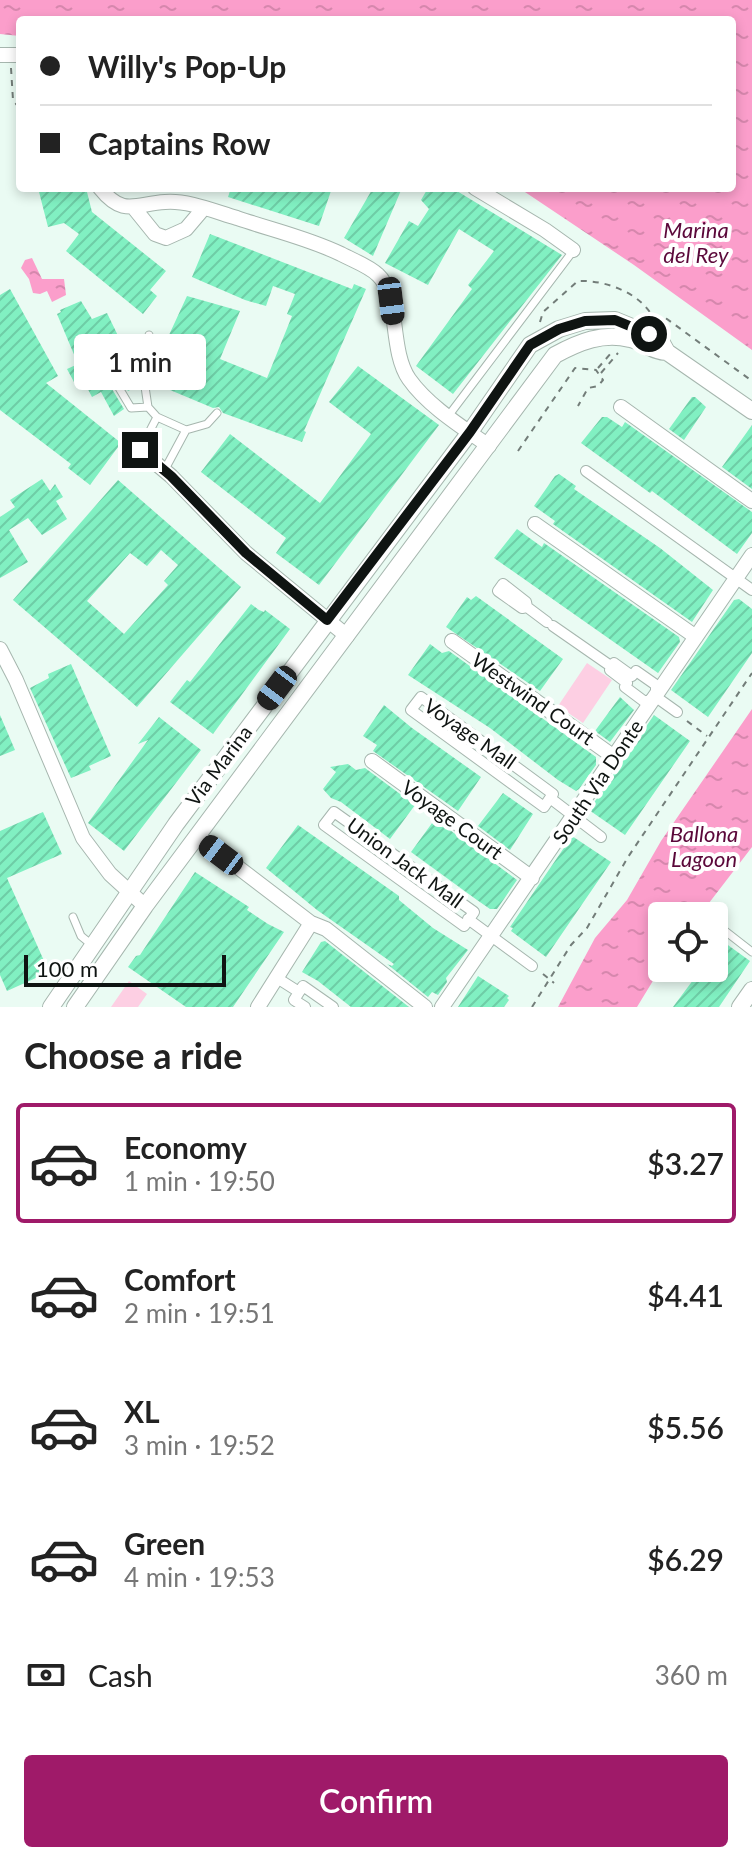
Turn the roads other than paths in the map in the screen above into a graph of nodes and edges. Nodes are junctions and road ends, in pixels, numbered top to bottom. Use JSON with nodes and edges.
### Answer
{"nodes":[{"id":1,"x":103,"y":192,"type":"edge"},
{"id":2,"x":482,"y":192,"type":"edge"},
{"id":3,"x":134,"y":208,"type":"junction"},
{"id":4,"x":203,"y":209,"type":"junction"},
{"id":5,"x":573,"y":250,"type":"joint"},
{"id":6,"x":149,"y":335,"type":"dead end"},
{"id":7,"x":667,"y":352,"type":"junction"},
{"id":8,"x":103,"y":361,"type":"dead end"},
{"id":9,"x":148,"y":407,"type":"junction"},
{"id":10,"x":621,"y":407,"type":"dead end"},
{"id":11,"x":752,"y":411,"type":"edge"},
{"id":12,"x":217,"y":413,"type":"dead end"},
{"id":13,"x":449,"y":415,"type":"junction"},
{"id":14,"x":157,"y":417,"type":"junction"},
{"id":15,"x":186,"y":430,"type":"junction"},
{"id":16,"x":470,"y":432,"type":"junction"},
{"id":17,"x":489,"y":446,"type":"junction"},
{"id":18,"x":140,"y":450,"type":"joint"},
{"id":19,"x":164,"y":471,"type":"junction"},
{"id":20,"x":586,"y":471,"type":"dead end"},
{"id":21,"x":752,"y":501,"type":"edge"},
{"id":22,"x":535,"y":524,"type":"dead end"},
{"id":23,"x":752,"y":555,"type":"edge"},
{"id":24,"x":737,"y":579,"type":"junction"},
{"id":25,"x":752,"y":590,"type":"edge"},
{"id":26,"x":527,"y":607,"type":"dead end"},
{"id":27,"x":327,"y":620,"type":"junction"},
{"id":28,"x":347,"y":636,"type":"junction"},
{"id":29,"x":696,"y":637,"type":"junction"},
{"id":30,"x":452,"y":641,"type":"dead end"},
{"id":31,"x":0,"y":649,"type":"edge"},
{"id":32,"x":612,"y":667,"type":"junction"},
{"id":33,"x":656,"y":697,"type":"junction"},
{"id":34,"x":677,"y":712,"type":"road end"},
{"id":35,"x":614,"y":757,"type":"junction"},
{"id":36,"x":372,"y":761,"type":"dead end"},
{"id":37,"x":550,"y":798,"type":"junction"},
{"id":38,"x":573,"y":816,"type":"junction"},
{"id":39,"x":197,"y":836,"type":"junction"},
{"id":40,"x":601,"y":837,"type":"dead end"},
{"id":41,"x":532,"y":878,"type":"junction"},
{"id":42,"x":131,"y":892,"type":"junction"},
{"id":43,"x":145,"y":906,"type":"junction"},
{"id":44,"x":73,"y":917,"type":"dead end"},
{"id":45,"x":468,"y":919,"type":"junction"},
{"id":46,"x":311,"y":923,"type":"junction"},
{"id":47,"x":728,"y":933,"type":"edge"},
{"id":48,"x":492,"y":936,"type":"junction"},
{"id":49,"x":93,"y":947,"type":"junction"},
{"id":50,"x":752,"y":952,"type":"edge"},
{"id":51,"x":532,"y":966,"type":"road end"},
{"id":52,"x":277,"y":978,"type":"junction"},
{"id":53,"x":752,"y":990,"type":"edge"},
{"id":54,"x":299,"y":992,"type":"junction"},
{"id":55,"x":51,"y":1007,"type":"edge"},
{"id":56,"x":75,"y":1007,"type":"edge"},
{"id":57,"x":258,"y":1007,"type":"edge"},
{"id":58,"x":305,"y":1007,"type":"edge"},
{"id":59,"x":333,"y":1007,"type":"edge"},
{"id":60,"x":425,"y":1007,"type":"edge"},
{"id":61,"x":442,"y":1007,"type":"edge"},
{"id":62,"x":740,"y":1007,"type":"edge"}],
"edges":[{"from":1,"to":3,"type":"street"},
{"from":2,"to":5,"type":"street"},
{"from":3,"to":4,"type":"street"},
{"from":3,"to":4,"type":"street"},
{"from":4,"to":13,"type":"street"},
{"from":5,"to":13,"type":"lane"},
{"from":6,"to":9,"type":"lane"},
{"from":7,"to":11,"type":"street","name":"Via Marina"},
{"from":7,"to":16,"type":"street","name":"Via Marina"},
{"from":7,"to":17,"type":"street","name":"Via Marina"},
{"from":8,"to":9,"type":"lane"},
{"from":9,"to":14,"type":"lane"},
{"from":10,"to":21,"type":"street"},
{"from":12,"to":15,"type":"lane"},
{"from":13,"to":16,"type":"street"},
{"from":14,"to":15,"type":"lane"},
{"from":14,"to":18,"type":"lane"},
{"from":15,"to":19,"type":"lane"},
{"from":16,"to":17,"type":"street"},
{"from":16,"to":27,"type":"street","name":"Via Marina"},
{"from":17,"to":28,"type":"street","name":"Via Marina"},
{"from":18,"to":19,"type":"street"},
{"from":19,"to":27,"type":"street"},
{"from":20,"to":24,"type":"street"},
{"from":22,"to":29,"type":"street"},
{"from":23,"to":24,"type":"street","name":"South Via Donte"},
{"from":24,"to":25,"type":"street"},
{"from":24,"to":29,"type":"street","name":"South Via Donte"},
{"from":26,"to":32,"type":"street"},
{"from":27,"to":28,"type":"street"},
{"from":27,"to":42,"type":"street","name":"Via Marina"},
{"from":28,"to":39,"type":"street","name":"Via Marina"},
{"from":29,"to":33,"type":"street","name":"South Via Donte"},
{"from":30,"to":35,"type":"street","name":"Westwind Court"},
{"from":31,"to":42,"type":"street"},
{"from":32,"to":33,"type":"street"},
{"from":32,"to":33,"type":"street"},
{"from":33,"to":34,"type":"street"},
{"from":33,"to":35,"type":"street","name":"South Via Donte"},
{"from":35,"to":38,"type":"street","name":"South Via Donte"},
{"from":36,"to":41,"type":"street","name":"Voyage Court"},
{"from":37,"to":37,"type":"street","name":"Voyage Mall"},
{"from":37,"to":38,"type":"street","name":"Voyage Mall"},
{"from":38,"to":40,"type":"street","name":"Voyage Mall"},
{"from":38,"to":41,"type":"street","name":"South Via Donte"},
{"from":39,"to":43,"type":"street","name":"Via Marina"},
{"from":39,"to":46,"type":"street"},
{"from":41,"to":48,"type":"street","name":"South Via Donte"},
{"from":42,"to":43,"type":"street"},
{"from":42,"to":49,"type":"street","name":"Via Marina"},
{"from":43,"to":56,"type":"street","name":"Via Marina"},
{"from":44,"to":49,"type":"lane"},
{"from":45,"to":45,"type":"street","name":"Union Jack Mall"},
{"from":45,"to":48,"type":"street","name":"Union Jack Mall"},
{"from":46,"to":52,"type":"street"},
{"from":46,"to":60,"type":"street"},
{"from":47,"to":50,"type":"lane"},
{"from":48,"to":51,"type":"street","name":"Union Jack Mall"},
{"from":48,"to":61,"type":"street","name":"South Via Donte"},
{"from":49,"to":55,"type":"street","name":"Via Marina"},
{"from":52,"to":54,"type":"street"},
{"from":52,"to":57,"type":"street"},
{"from":53,"to":62,"type":"street"},
{"from":54,"to":58,"type":"street"},
{"from":54,"to":59,"type":"street"}]}
